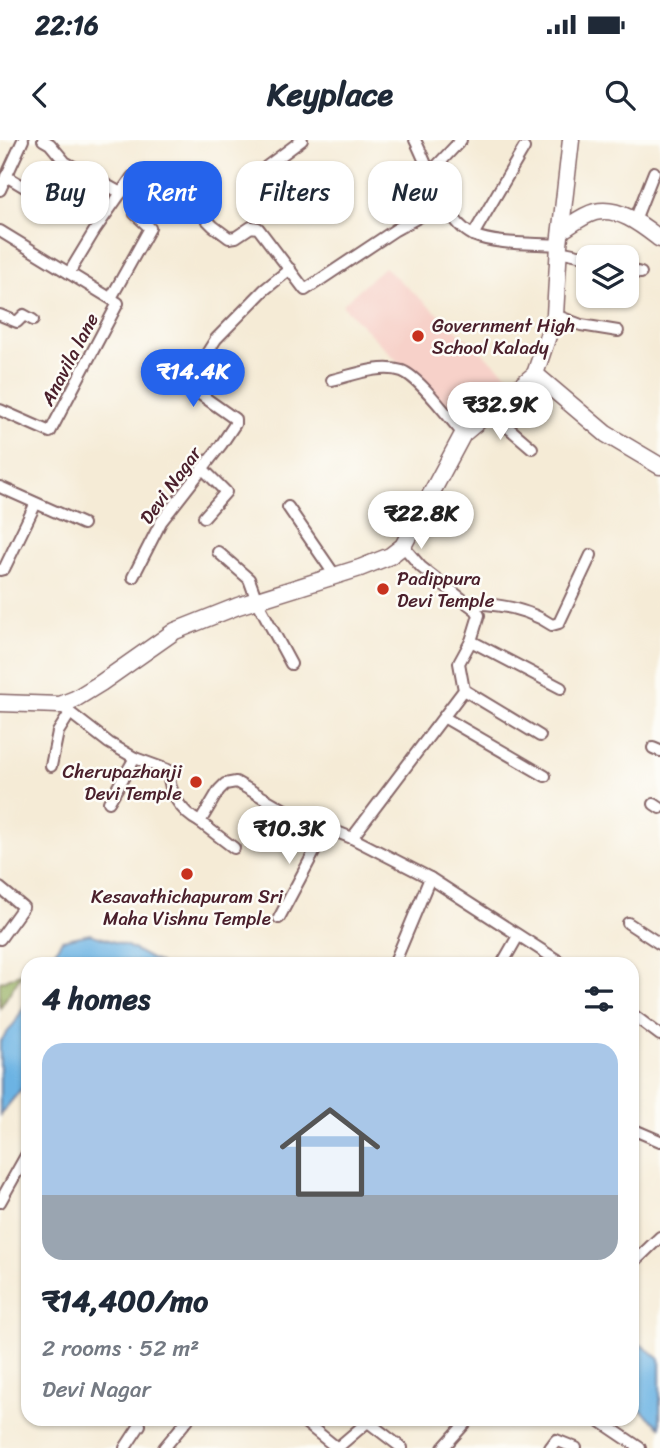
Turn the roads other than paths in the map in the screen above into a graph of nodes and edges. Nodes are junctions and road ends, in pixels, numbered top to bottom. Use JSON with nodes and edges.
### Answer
{"nodes":[{"id":1,"x":23,"y":140,"type":"edge"},
{"id":2,"x":43,"y":140,"type":"edge"},
{"id":3,"x":302,"y":140,"type":"edge"},
{"id":4,"x":415,"y":140,"type":"edge"},
{"id":5,"x":461,"y":140,"type":"edge"},
{"id":6,"x":571,"y":140,"type":"edge"},
{"id":7,"x":524,"y":148,"type":"dead end"},
{"id":8,"x":274,"y":161,"type":"edge"},
{"id":9,"x":426,"y":161,"type":"edge"},
{"id":10,"x":441,"y":161,"type":"edge"},
{"id":11,"x":654,"y":172,"type":"dead end"},
{"id":12,"x":6,"y":176,"type":"junction"},
{"id":13,"x":21,"y":185,"type":"edge"},
{"id":14,"x":0,"y":190,"type":"edge"},
{"id":15,"x":123,"y":190,"type":"edge"},
{"id":16,"x":121,"y":193,"type":"junction"},
{"id":17,"x":635,"y":220,"type":"junction"},
{"id":18,"x":146,"y":224,"type":"edge"},
{"id":19,"x":211,"y":224,"type":"edge"},
{"id":20,"x":406,"y":224,"type":"edge"},
{"id":21,"x":460,"y":224,"type":"edge"},
{"id":22,"x":0,"y":231,"type":"edge"},
{"id":23,"x":472,"y":235,"type":"junction"},
{"id":24,"x":660,"y":239,"type":"edge"},
{"id":25,"x":559,"y":242,"type":"junction"},
{"id":26,"x":576,"y":251,"type":"edge"},
{"id":27,"x":290,"y":269,"type":"junction"},
{"id":28,"x":69,"y":273,"type":"junction"},
{"id":29,"x":111,"y":298,"type":"junction"},
{"id":30,"x":0,"y":315,"type":"edge"},
{"id":31,"x":555,"y":315,"type":"junction"},
{"id":32,"x":33,"y":320,"type":"dead end"},
{"id":33,"x":618,"y":331,"type":"dead end"},
{"id":34,"x":535,"y":374,"type":"junction"},
{"id":35,"x":332,"y":380,"type":"dead end"},
{"id":36,"x":0,"y":410,"type":"edge"},
{"id":37,"x":490,"y":412,"type":"junction"},
{"id":38,"x":463,"y":434,"type":"junction"},
{"id":39,"x":532,"y":449,"type":"dead end"},
{"id":40,"x":660,"y":466,"type":"edge"},
{"id":41,"x":202,"y":468,"type":"junction"},
{"id":42,"x":0,"y":487,"type":"edge"},
{"id":43,"x":35,"y":505,"type":"junction"},
{"id":44,"x":288,"y":507,"type":"dead end"},
{"id":45,"x":204,"y":517,"type":"dead end"},
{"id":46,"x":83,"y":524,"type":"dead end"},
{"id":47,"x":403,"y":546,"type":"junction"},
{"id":48,"x":218,"y":552,"type":"dead end"},
{"id":49,"x":591,"y":555,"type":"dead end"},
{"id":50,"x":0,"y":570,"type":"edge"},
{"id":51,"x":336,"y":577,"type":"junction"},
{"id":52,"x":133,"y":578,"type":"dead end"},
{"id":53,"x":257,"y":601,"type":"junction"},
{"id":54,"x":468,"y":604,"type":"junction"},
{"id":55,"x":471,"y":641,"type":"junction"},
{"id":56,"x":291,"y":664,"type":"dead end"},
{"id":57,"x":561,"y":688,"type":"dead end"},
{"id":58,"x":464,"y":690,"type":"junction"},
{"id":59,"x":0,"y":703,"type":"edge"},
{"id":60,"x":65,"y":709,"type":"junction"},
{"id":61,"x":445,"y":718,"type":"junction"},
{"id":62,"x":540,"y":736,"type":"dead end"},
{"id":63,"x":135,"y":758,"type":"junction"},
{"id":64,"x":51,"y":766,"type":"dead end"},
{"id":65,"x":545,"y":776,"type":"dead end"},
{"id":66,"x":109,"y":802,"type":"dead end"},
{"id":67,"x":200,"y":822,"type":"junction"},
{"id":68,"x":327,"y":828,"type":"junction"},
{"id":69,"x":352,"y":838,"type":"junction"},
{"id":70,"x":234,"y":848,"type":"dead end"},
{"id":71,"x":430,"y":878,"type":"junction"},
{"id":72,"x":0,"y":888,"type":"edge"},
{"id":73,"x":279,"y":918,"type":"dead end"},
{"id":74,"x":628,"y":923,"type":"dead end"},
{"id":75,"x":518,"y":936,"type":"junction"},
{"id":76,"x":0,"y":939,"type":"edge"},
{"id":77,"x":660,"y":944,"type":"edge"},
{"id":78,"x":397,"y":957,"type":"edge"},
{"id":79,"x":506,"y":957,"type":"edge"},
{"id":80,"x":550,"y":957,"type":"edge"},
{"id":81,"x":639,"y":1019,"type":"edge"},
{"id":82,"x":660,"y":1035,"type":"edge"},
{"id":83,"x":639,"y":1132,"type":"edge"},
{"id":84,"x":660,"y":1142,"type":"edge"},
{"id":85,"x":21,"y":1164,"type":"edge"},
{"id":86,"x":0,"y":1202,"type":"edge"},
{"id":87,"x":660,"y":1237,"type":"edge"},
{"id":88,"x":639,"y":1257,"type":"edge"},
{"id":89,"x":139,"y":1426,"type":"edge"},
{"id":90,"x":182,"y":1426,"type":"edge"},
{"id":91,"x":313,"y":1426,"type":"edge"},
{"id":92,"x":364,"y":1426,"type":"edge"},
{"id":93,"x":376,"y":1426,"type":"edge"},
{"id":94,"x":463,"y":1426,"type":"edge"},
{"id":95,"x":607,"y":1426,"type":"edge"},
{"id":96,"x":125,"y":1448,"type":"edge"},
{"id":97,"x":164,"y":1448,"type":"edge"},
{"id":98,"x":337,"y":1448,"type":"edge"},
{"id":99,"x":402,"y":1448,"type":"edge"},
{"id":100,"x":443,"y":1448,"type":"edge"},
{"id":101,"x":550,"y":1448,"type":"edge"},
{"id":102,"x":576,"y":1448,"type":"edge"},
{"id":103,"x":640,"y":1448,"type":"edge"}],
"edges":[{"from":1,"to":12,"type":"street"},
{"from":2,"to":16,"type":"street"},
{"from":3,"to":8,"type":"street"},
{"from":4,"to":9,"type":"street"},
{"from":5,"to":10,"type":"street"},
{"from":6,"to":25,"type":"street"},
{"from":7,"to":23,"type":"street"},
{"from":11,"to":17,"type":"street"},
{"from":12,"to":13,"type":"street"},
{"from":12,"to":14,"type":"street"},
{"from":15,"to":16,"type":"street"},
{"from":16,"to":28,"type":"street"},
{"from":17,"to":24,"type":"street"},
{"from":17,"to":25,"type":"street"},
{"from":18,"to":29,"type":"street"},
{"from":19,"to":27,"type":"street"},
{"from":20,"to":27,"type":"street"},
{"from":21,"to":23,"type":"street"},
{"from":22,"to":28,"type":"street","name":"Anavila lane"},
{"from":23,"to":25,"type":"street"},
{"from":25,"to":26,"type":"street"},
{"from":25,"to":31,"type":"street"},
{"from":27,"to":41,"type":"street","name":"Devi Nagar"},
{"from":28,"to":29,"type":"street","name":"Anavila lane"},
{"from":29,"to":36,"type":"street","name":"Anavila lane"},
{"from":30,"to":32,"type":"street"},
{"from":31,"to":33,"type":"street"},
{"from":31,"to":34,"type":"street"},
{"from":34,"to":37,"type":"street"},
{"from":34,"to":40,"type":"street"},
{"from":35,"to":38,"type":"street"},
{"from":37,"to":38,"type":"street"},
{"from":37,"to":39,"type":"street"},
{"from":38,"to":47,"type":"street"},
{"from":41,"to":45,"type":"street"},
{"from":41,"to":52,"type":"street","name":"Devi Nagar"},
{"from":42,"to":43,"type":"street"},
{"from":43,"to":46,"type":"street"},
{"from":43,"to":50,"type":"street"},
{"from":44,"to":51,"type":"street"},
{"from":47,"to":51,"type":"street"},
{"from":47,"to":54,"type":"street"},
{"from":48,"to":53,"type":"street"},
{"from":49,"to":54,"type":"street"},
{"from":51,"to":53,"type":"street"},
{"from":53,"to":56,"type":"street"},
{"from":53,"to":60,"type":"street"},
{"from":54,"to":55,"type":"street"},
{"from":55,"to":57,"type":"street"},
{"from":55,"to":58,"type":"street"},
{"from":58,"to":61,"type":"street"},
{"from":58,"to":62,"type":"street"},
{"from":59,"to":60,"type":"street"},
{"from":60,"to":63,"type":"street"},
{"from":60,"to":64,"type":"street"},
{"from":61,"to":65,"type":"street"},
{"from":61,"to":69,"type":"street"},
{"from":63,"to":66,"type":"street"},
{"from":63,"to":67,"type":"street"},
{"from":67,"to":68,"type":"street"},
{"from":67,"to":70,"type":"street"},
{"from":68,"to":69,"type":"street"},
{"from":68,"to":73,"type":"street"},
{"from":69,"to":71,"type":"street"},
{"from":71,"to":75,"type":"street"},
{"from":71,"to":78,"type":"street"},
{"from":72,"to":76,"type":"street"},
{"from":74,"to":77,"type":"street"},
{"from":75,"to":79,"type":"street"},
{"from":75,"to":80,"type":"street"},
{"from":81,"to":82,"type":"street"},
{"from":83,"to":84,"type":"street"},
{"from":85,"to":86,"type":"street"},
{"from":87,"to":88,"type":"street"},
{"from":89,"to":96,"type":"street"},
{"from":90,"to":97,"type":"street"},
{"from":91,"to":98,"type":"street"},
{"from":92,"to":98,"type":"street"},
{"from":93,"to":99,"type":"street"},
{"from":94,"to":100,"type":"street"},
{"from":95,"to":103,"type":"street"},
{"from":101,"to":102,"type":"street"}]}
